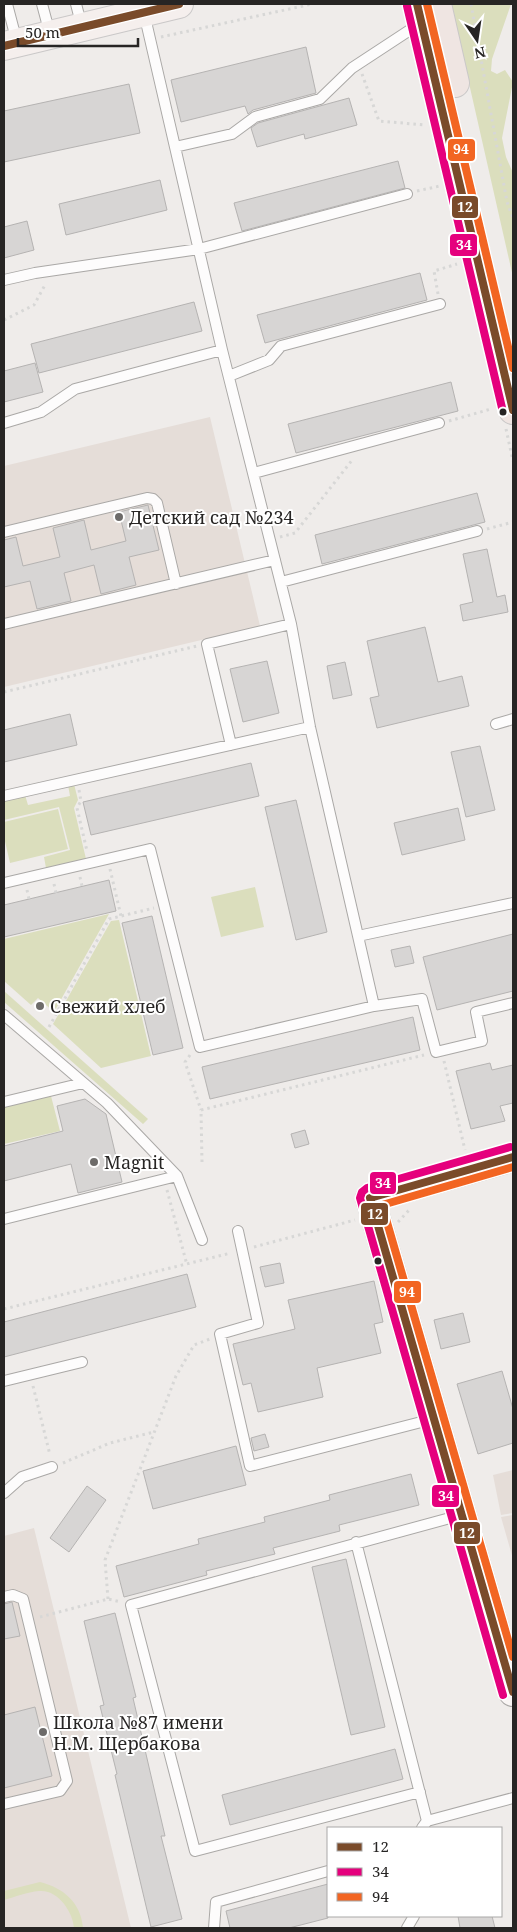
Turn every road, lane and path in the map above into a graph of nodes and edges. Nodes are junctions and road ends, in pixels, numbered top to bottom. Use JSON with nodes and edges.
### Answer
{"nodes":[{"id":1,"x":7,"y":4,"type":"edge"},
{"id":2,"x":42,"y":4,"type":"edge"},
{"id":3,"x":179,"y":4,"type":"edge"},
{"id":4,"x":312,"y":4,"type":"edge"},
{"id":5,"x":471,"y":4,"type":"edge"},
{"id":6,"x":425,"y":10,"type":"edge"},
{"id":7,"x":144,"y":12,"type":"junction"},
{"id":8,"x":79,"y":15,"type":"edge"},
{"id":9,"x":50,"y":35,"type":"junction"},
{"id":10,"x":150,"y":39,"type":"junction"},
{"id":11,"x":10,"y":44,"type":"edge"},
{"id":12,"x":358,"y":64,"type":"junction"},
{"id":13,"x":431,"y":125,"type":"dead end"},
{"id":14,"x":175,"y":147,"type":"junction"},
{"id":15,"x":446,"y":184,"type":"dead end"},
{"id":16,"x":407,"y":194,"type":"joint"},
{"id":17,"x":513,"y":218,"type":"edge"},
{"id":18,"x":199,"y":248,"type":"junction"},
{"id":19,"x":464,"y":261,"type":"dead end"},
{"id":20,"x":53,"y":271,"type":"junction"},
{"id":21,"x":4,"y":280,"type":"edge"},
{"id":22,"x":440,"y":304,"type":"joint"},
{"id":23,"x":4,"y":320,"type":"edge"},
{"id":24,"x":513,"y":333,"type":"edge"},
{"id":25,"x":222,"y":350,"type":"junction"},
{"id":26,"x":229,"y":376,"type":"junction"},
{"id":27,"x":513,"y":407,"type":"edge"},
{"id":28,"x":4,"y":423,"type":"edge"},
{"id":29,"x":439,"y":423,"type":"joint"},
{"id":30,"x":366,"y":443,"type":"junction"},
{"id":31,"x":254,"y":474,"type":"junction"},
{"id":32,"x":513,"y":522,"type":"edge"},
{"id":33,"x":4,"y":532,"type":"edge"},
{"id":34,"x":476,"y":532,"type":"joint"},
{"id":35,"x":280,"y":537,"type":"dead end"},
{"id":36,"x":275,"y":560,"type":"junction"},
{"id":37,"x":281,"y":582,"type":"junction"},
{"id":38,"x":176,"y":584,"type":"junction"},
{"id":39,"x":4,"y":624,"type":"edge"},
{"id":40,"x":292,"y":624,"type":"junction"},
{"id":41,"x":207,"y":644,"type":"junction"},
{"id":42,"x":4,"y":692,"type":"edge"},
{"id":43,"x":513,"y":720,"type":"edge"},
{"id":44,"x":496,"y":724,"type":"dead end"},
{"id":45,"x":310,"y":727,"type":"junction"},
{"id":46,"x":231,"y":745,"type":"junction"},
{"id":47,"x":76,"y":780,"type":"junction"},
{"id":48,"x":4,"y":796,"type":"edge"},
{"id":49,"x":107,"y":859,"type":"junction"},
{"id":50,"x":90,"y":863,"type":"junction"},
{"id":51,"x":4,"y":883,"type":"edge"},
{"id":52,"x":513,"y":903,"type":"edge"},
{"id":53,"x":164,"y":906,"type":"junction"},
{"id":54,"x":121,"y":916,"type":"junction"},
{"id":55,"x":358,"y":936,"type":"junction"},
{"id":56,"x":513,"y":1003,"type":"edge"},
{"id":57,"x":374,"y":1006,"type":"junction"},
{"id":58,"x":4,"y":1015,"type":"edge"},
{"id":59,"x":49,"y":1027,"type":"dead end"},
{"id":60,"x":194,"y":1049,"type":"dead end"},
{"id":61,"x":438,"y":1051,"type":"junction"},
{"id":62,"x":83,"y":1083,"type":"junction"},
{"id":63,"x":4,"y":1102,"type":"edge"},
{"id":64,"x":201,"y":1110,"type":"junction"},
{"id":65,"x":466,"y":1154,"type":"dead end"},
{"id":66,"x":513,"y":1157,"type":"edge"},
{"id":67,"x":202,"y":1162,"type":"dead end"},
{"id":68,"x":177,"y":1176,"type":"junction"},
{"id":69,"x":164,"y":1179,"type":"junction"},
{"id":70,"x":372,"y":1207,"type":"junction"},
{"id":71,"x":4,"y":1219,"type":"edge"},
{"id":72,"x":238,"y":1231,"type":"dead end"},
{"id":73,"x":202,"y":1240,"type":"dead end"},
{"id":74,"x":242,"y":1250,"type":"junction"},
{"id":75,"x":187,"y":1265,"type":"junction"},
{"id":76,"x":4,"y":1309,"type":"edge"},
{"id":77,"x":220,"y":1334,"type":"junction"},
{"id":78,"x":82,"y":1362,"type":"dead end"},
{"id":79,"x":30,"y":1374,"type":"junction"},
{"id":80,"x":4,"y":1381,"type":"edge"},
{"id":81,"x":433,"y":1419,"type":"junction"},
{"id":82,"x":155,"y":1432,"type":"junction"},
{"id":83,"x":52,"y":1467,"type":"junction"},
{"id":84,"x":4,"y":1493,"type":"edge"},
{"id":85,"x":462,"y":1515,"type":"junction"},
{"id":86,"x":356,"y":1542,"type":"junction"},
{"id":87,"x":4,"y":1597,"type":"edge"},
{"id":88,"x":108,"y":1599,"type":"junction"},
{"id":89,"x":131,"y":1605,"type":"junction"},
{"id":90,"x":28,"y":1620,"type":"junction"},
{"id":91,"x":513,"y":1692,"type":"edge"},
{"id":92,"x":420,"y":1792,"type":"junction"},
{"id":93,"x":513,"y":1798,"type":"edge"},
{"id":94,"x":4,"y":1804,"type":"edge"},
{"id":95,"x":424,"y":1825,"type":"edge"},
{"id":96,"x":327,"y":1872,"type":"edge"},
{"id":97,"x":413,"y":1917,"type":"edge"},
{"id":98,"x":214,"y":1928,"type":"edge"},
{"id":99,"x":407,"y":1928,"type":"edge"}],
"edges":[{"from":1,"to":11,"type":"lane"},
{"from":2,"to":9,"type":"lane"},
{"from":3,"to":7,"type":"main road"},
{"from":4,"to":10,"type":"path"},
{"from":5,"to":17,"type":"path"},
{"from":6,"to":12,"type":"lane"},
{"from":6,"to":24,"type":"highway"},
{"from":6,"to":27,"type":"highway"},
{"from":7,"to":8,"type":"main road"},
{"from":7,"to":10,"type":"lane"},
{"from":8,"to":9,"type":"main road"},
{"from":9,"to":11,"type":"main road"},
{"from":10,"to":14,"type":"lane"},
{"from":12,"to":13,"type":"path"},
{"from":12,"to":14,"type":"lane"},
{"from":14,"to":18,"type":"lane"},
{"from":15,"to":16,"type":"path"},
{"from":16,"to":18,"type":"lane"},
{"from":18,"to":20,"type":"lane"},
{"from":18,"to":25,"type":"lane"},
{"from":19,"to":22,"type":"path"},
{"from":20,"to":21,"type":"lane"},
{"from":20,"to":23,"type":"path"},
{"from":22,"to":26,"type":"lane"},
{"from":25,"to":26,"type":"lane"},
{"from":25,"to":28,"type":"lane"},
{"from":26,"to":31,"type":"lane"},
{"from":27,"to":29,"type":"path"},
{"from":29,"to":30,"type":"lane"},
{"from":30,"to":31,"type":"lane"},
{"from":30,"to":35,"type":"path"},
{"from":31,"to":36,"type":"lane"},
{"from":32,"to":34,"type":"path"},
{"from":33,"to":38,"type":"lane"},
{"from":34,"to":37,"type":"lane"},
{"from":36,"to":37,"type":"lane"},
{"from":36,"to":38,"type":"lane"},
{"from":37,"to":40,"type":"lane"},
{"from":38,"to":39,"type":"lane"},
{"from":40,"to":41,"type":"lane"},
{"from":40,"to":45,"type":"lane"},
{"from":41,"to":42,"type":"path"},
{"from":41,"to":46,"type":"lane"},
{"from":43,"to":44,"type":"lane"},
{"from":45,"to":46,"type":"lane"},
{"from":45,"to":55,"type":"lane"},
{"from":46,"to":47,"type":"lane"},
{"from":47,"to":48,"type":"lane"},
{"from":47,"to":50,"type":"path"},
{"from":49,"to":50,"type":"lane"},
{"from":49,"to":53,"type":"lane"},
{"from":49,"to":54,"type":"path"},
{"from":50,"to":51,"type":"lane"},
{"from":52,"to":55,"type":"lane"},
{"from":53,"to":54,"type":"path"},
{"from":53,"to":57,"type":"lane"},
{"from":54,"to":59,"type":"path"},
{"from":55,"to":57,"type":"lane"},
{"from":56,"to":61,"type":"lane"},
{"from":57,"to":61,"type":"lane"},
{"from":58,"to":62,"type":"lane"},
{"from":60,"to":64,"type":"path"},
{"from":61,"to":64,"type":"path"},
{"from":61,"to":65,"type":"path"},
{"from":62,"to":63,"type":"lane"},
{"from":62,"to":68,"type":"lane"},
{"from":64,"to":67,"type":"path"},
{"from":66,"to":70,"type":"street"},
{"from":68,"to":69,"type":"lane"},
{"from":68,"to":73,"type":"lane"},
{"from":69,"to":71,"type":"lane"},
{"from":69,"to":75,"type":"path"},
{"from":70,"to":74,"type":"path"},
{"from":70,"to":81,"type":"street"},
{"from":72,"to":74,"type":"lane"},
{"from":74,"to":75,"type":"path"},
{"from":74,"to":77,"type":"lane"},
{"from":75,"to":76,"type":"path"},
{"from":77,"to":81,"type":"lane"},
{"from":77,"to":82,"type":"path"},
{"from":78,"to":79,"type":"lane"},
{"from":79,"to":80,"type":"lane"},
{"from":79,"to":83,"type":"path"},
{"from":81,"to":85,"type":"street"},
{"from":82,"to":83,"type":"path"},
{"from":82,"to":88,"type":"path"},
{"from":83,"to":84,"type":"lane"},
{"from":85,"to":86,"type":"lane"},
{"from":85,"to":91,"type":"street"},
{"from":86,"to":89,"type":"lane"},
{"from":86,"to":92,"type":"lane"},
{"from":87,"to":90,"type":"lane"},
{"from":88,"to":89,"type":"path"},
{"from":88,"to":90,"type":"path"},
{"from":89,"to":92,"type":"lane"},
{"from":90,"to":94,"type":"lane"},
{"from":92,"to":95,"type":"lane"},
{"from":93,"to":95,"type":"lane"},
{"from":96,"to":98,"type":"lane"},
{"from":97,"to":99,"type":"lane"}]}
